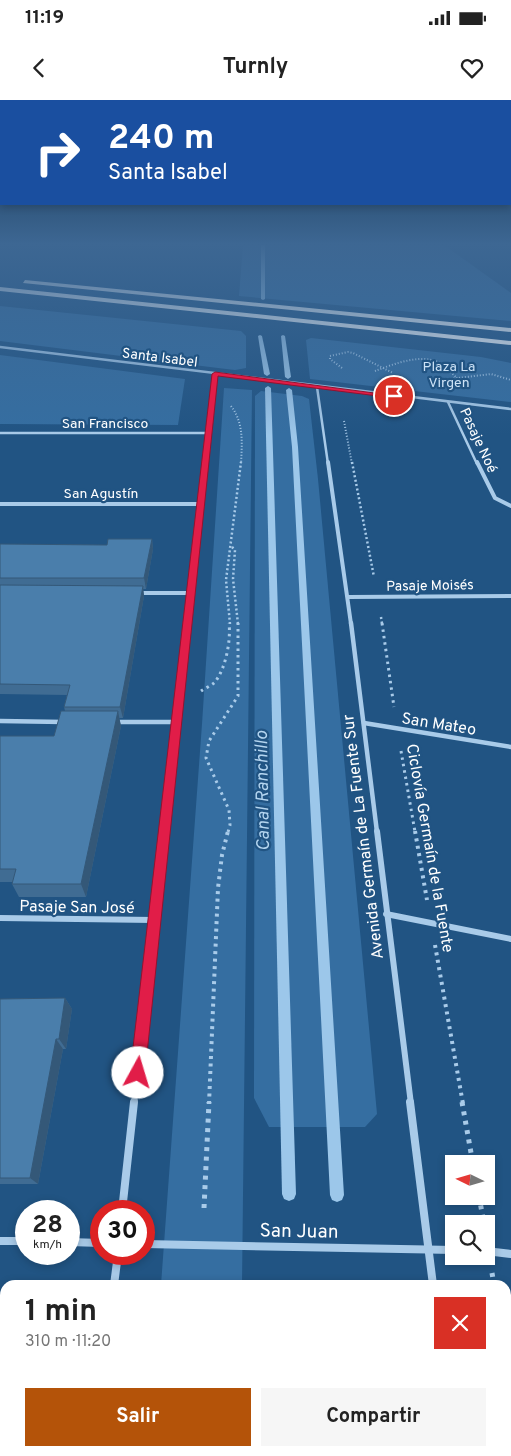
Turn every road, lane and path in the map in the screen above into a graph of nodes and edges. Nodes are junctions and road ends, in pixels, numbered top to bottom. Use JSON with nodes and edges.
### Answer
{"nodes":[{"id":1,"x":179,"y":308,"type":"edge"},
{"id":2,"x":293,"y":308,"type":"edge"},
{"id":3,"x":511,"y":330,"type":"edge"},
{"id":4,"x":401,"y":331,"type":"junction"},
{"id":5,"x":511,"y":343,"type":"edge"},
{"id":6,"x":0,"y":347,"type":"edge"},
{"id":7,"x":511,"y":349,"type":"edge"},
{"id":8,"x":343,"y":368,"type":"dead end"},
{"id":9,"x":383,"y":368,"type":"junction"},
{"id":10,"x":374,"y":371,"type":"dead end"},
{"id":11,"x":215,"y":374,"type":"junction"},
{"id":12,"x":398,"y":375,"type":"dead end"},
{"id":13,"x":458,"y":378,"type":"junction"},
{"id":14,"x":449,"y":380,"type":"dead end"},
{"id":15,"x":511,"y":380,"type":"edge"},
{"id":16,"x":465,"y":384,"type":"dead end"},
{"id":17,"x":317,"y":387,"type":"junction"},
{"id":18,"x":338,"y":390,"type":"junction"},
{"id":19,"x":225,"y":400,"type":"dead end"},
{"id":20,"x":448,"y":402,"type":"junction"},
{"id":21,"x":511,"y":410,"type":"edge"},
{"id":22,"x":0,"y":433,"type":"edge"},
{"id":23,"x":210,"y":433,"type":"junction"},
{"id":24,"x":0,"y":504,"type":"edge"},
{"id":25,"x":201,"y":504,"type":"junction"},
{"id":26,"x":511,"y":506,"type":"edge"},
{"id":27,"x":232,"y":547,"type":"junction"},
{"id":28,"x":134,"y":593,"type":"edge"},
{"id":29,"x":191,"y":593,"type":"junction"},
{"id":30,"x":511,"y":596,"type":"edge"},
{"id":31,"x":348,"y":597,"type":"junction"},
{"id":32,"x":378,"y":597,"type":"junction"},
{"id":33,"x":201,"y":692,"type":"dead end"},
{"id":34,"x":0,"y":721,"type":"edge"},
{"id":35,"x":69,"y":722,"type":"edge"},
{"id":36,"x":108,"y":722,"type":"edge"},
{"id":37,"x":177,"y":722,"type":"junction"},
{"id":38,"x":364,"y":723,"type":"junction"},
{"id":39,"x":397,"y":728,"type":"junction"},
{"id":40,"x":511,"y":747,"type":"edge"},
{"id":41,"x":386,"y":914,"type":"junction"},
{"id":42,"x":0,"y":918,"type":"edge"},
{"id":43,"x":154,"y":920,"type":"junction"},
{"id":44,"x":432,"y":924,"type":"junction"},
{"id":45,"x":511,"y":939,"type":"edge"},
{"id":46,"x":471,"y":1155,"type":"edge"},
{"id":47,"x":123,"y":1200,"type":"edge"},
{"id":48,"x":204,"y":1208,"type":"dead end"},
{"id":49,"x":0,"y":1241,"type":"edge"},
{"id":50,"x":15,"y":1241,"type":"edge"},
{"id":51,"x":155,"y":1244,"type":"edge"},
{"id":52,"x":428,"y":1249,"type":"junction"},
{"id":53,"x":445,"y":1250,"type":"edge"},
{"id":54,"x":495,"y":1251,"type":"edge"},
{"id":55,"x":511,"y":1254,"type":"edge"},
{"id":56,"x":117,"y":1265,"type":"edge"},
{"id":57,"x":115,"y":1280,"type":"edge"},
{"id":58,"x":432,"y":1280,"type":"edge"}],
"edges":[{"from":1,"to":4,"type":"highway"},
{"from":2,"to":3,"type":"highway"},
{"from":4,"to":5,"type":"highway"},
{"from":4,"to":7,"type":"highway"},
{"from":6,"to":11,"type":"street","name":"Santa Isabel"},
{"from":8,"to":9,"type":"path"},
{"from":9,"to":10,"type":"path"},
{"from":9,"to":12,"type":"path"},
{"from":9,"to":13,"type":"path"},
{"from":11,"to":17,"type":"street","name":"Santa Isabel"},
{"from":11,"to":23,"type":"street"},
{"from":13,"to":14,"type":"path"},
{"from":13,"to":15,"type":"path"},
{"from":13,"to":16,"type":"path"},
{"from":17,"to":18,"type":"street","name":"Santa Isabel"},
{"from":17,"to":31,"type":"street","name":"Avenida Germaín de La Fuente Sur"},
{"from":18,"to":20,"type":"street","name":"Santa Isabel"},
{"from":18,"to":32,"type":"path","name":"Ciclovía Germaín de la Fuente"},
{"from":19,"to":27,"type":"path"},
{"from":20,"to":21,"type":"street","name":"Santa Isabel"},
{"from":20,"to":26,"type":"street","name":"Pasaje Noé"},
{"from":22,"to":23,"type":"street","name":"San Francisco"},
{"from":23,"to":25,"type":"street"},
{"from":24,"to":25,"type":"street","name":"San Agustín"},
{"from":25,"to":29,"type":"street"},
{"from":27,"to":33,"type":"path"},
{"from":27,"to":48,"type":"path"},
{"from":28,"to":29,"type":"street"},
{"from":29,"to":37,"type":"street"},
{"from":30,"to":32,"type":"street","name":"Pasaje Moisés"},
{"from":31,"to":32,"type":"street","name":"Pasaje Moisés"},
{"from":31,"to":38,"type":"street","name":"Avenida Germaín de La Fuente Sur"},
{"from":32,"to":39,"type":"path","name":"Ciclovía Germaín de la Fuente"},
{"from":34,"to":35,"type":"street"},
{"from":36,"to":37,"type":"street"},
{"from":37,"to":43,"type":"street"},
{"from":38,"to":39,"type":"street","name":"San Mateo"},
{"from":38,"to":41,"type":"street","name":"Avenida Germaín de La Fuente Sur"},
{"from":39,"to":40,"type":"street","name":"San Mateo"},
{"from":39,"to":44,"type":"path","name":"Ciclovía Germaín de la Fuente"},
{"from":41,"to":44,"type":"street"},
{"from":41,"to":52,"type":"street","name":"Avenida Germaín de La Fuente Sur"},
{"from":42,"to":43,"type":"street","name":"Pasaje San José"},
{"from":43,"to":47,"type":"street"},
{"from":44,"to":45,"type":"street"},
{"from":44,"to":46,"type":"path","name":"Ciclovía Germaín de la Fuente"},
{"from":49,"to":50,"type":"street"},
{"from":51,"to":52,"type":"street","name":"San Juan"},
{"from":52,"to":53,"type":"street","name":"San Juan"},
{"from":52,"to":58,"type":"street","name":"Avenida Germaín de La Fuente Sur"},
{"from":54,"to":55,"type":"street"},
{"from":56,"to":57,"type":"street"}]}
